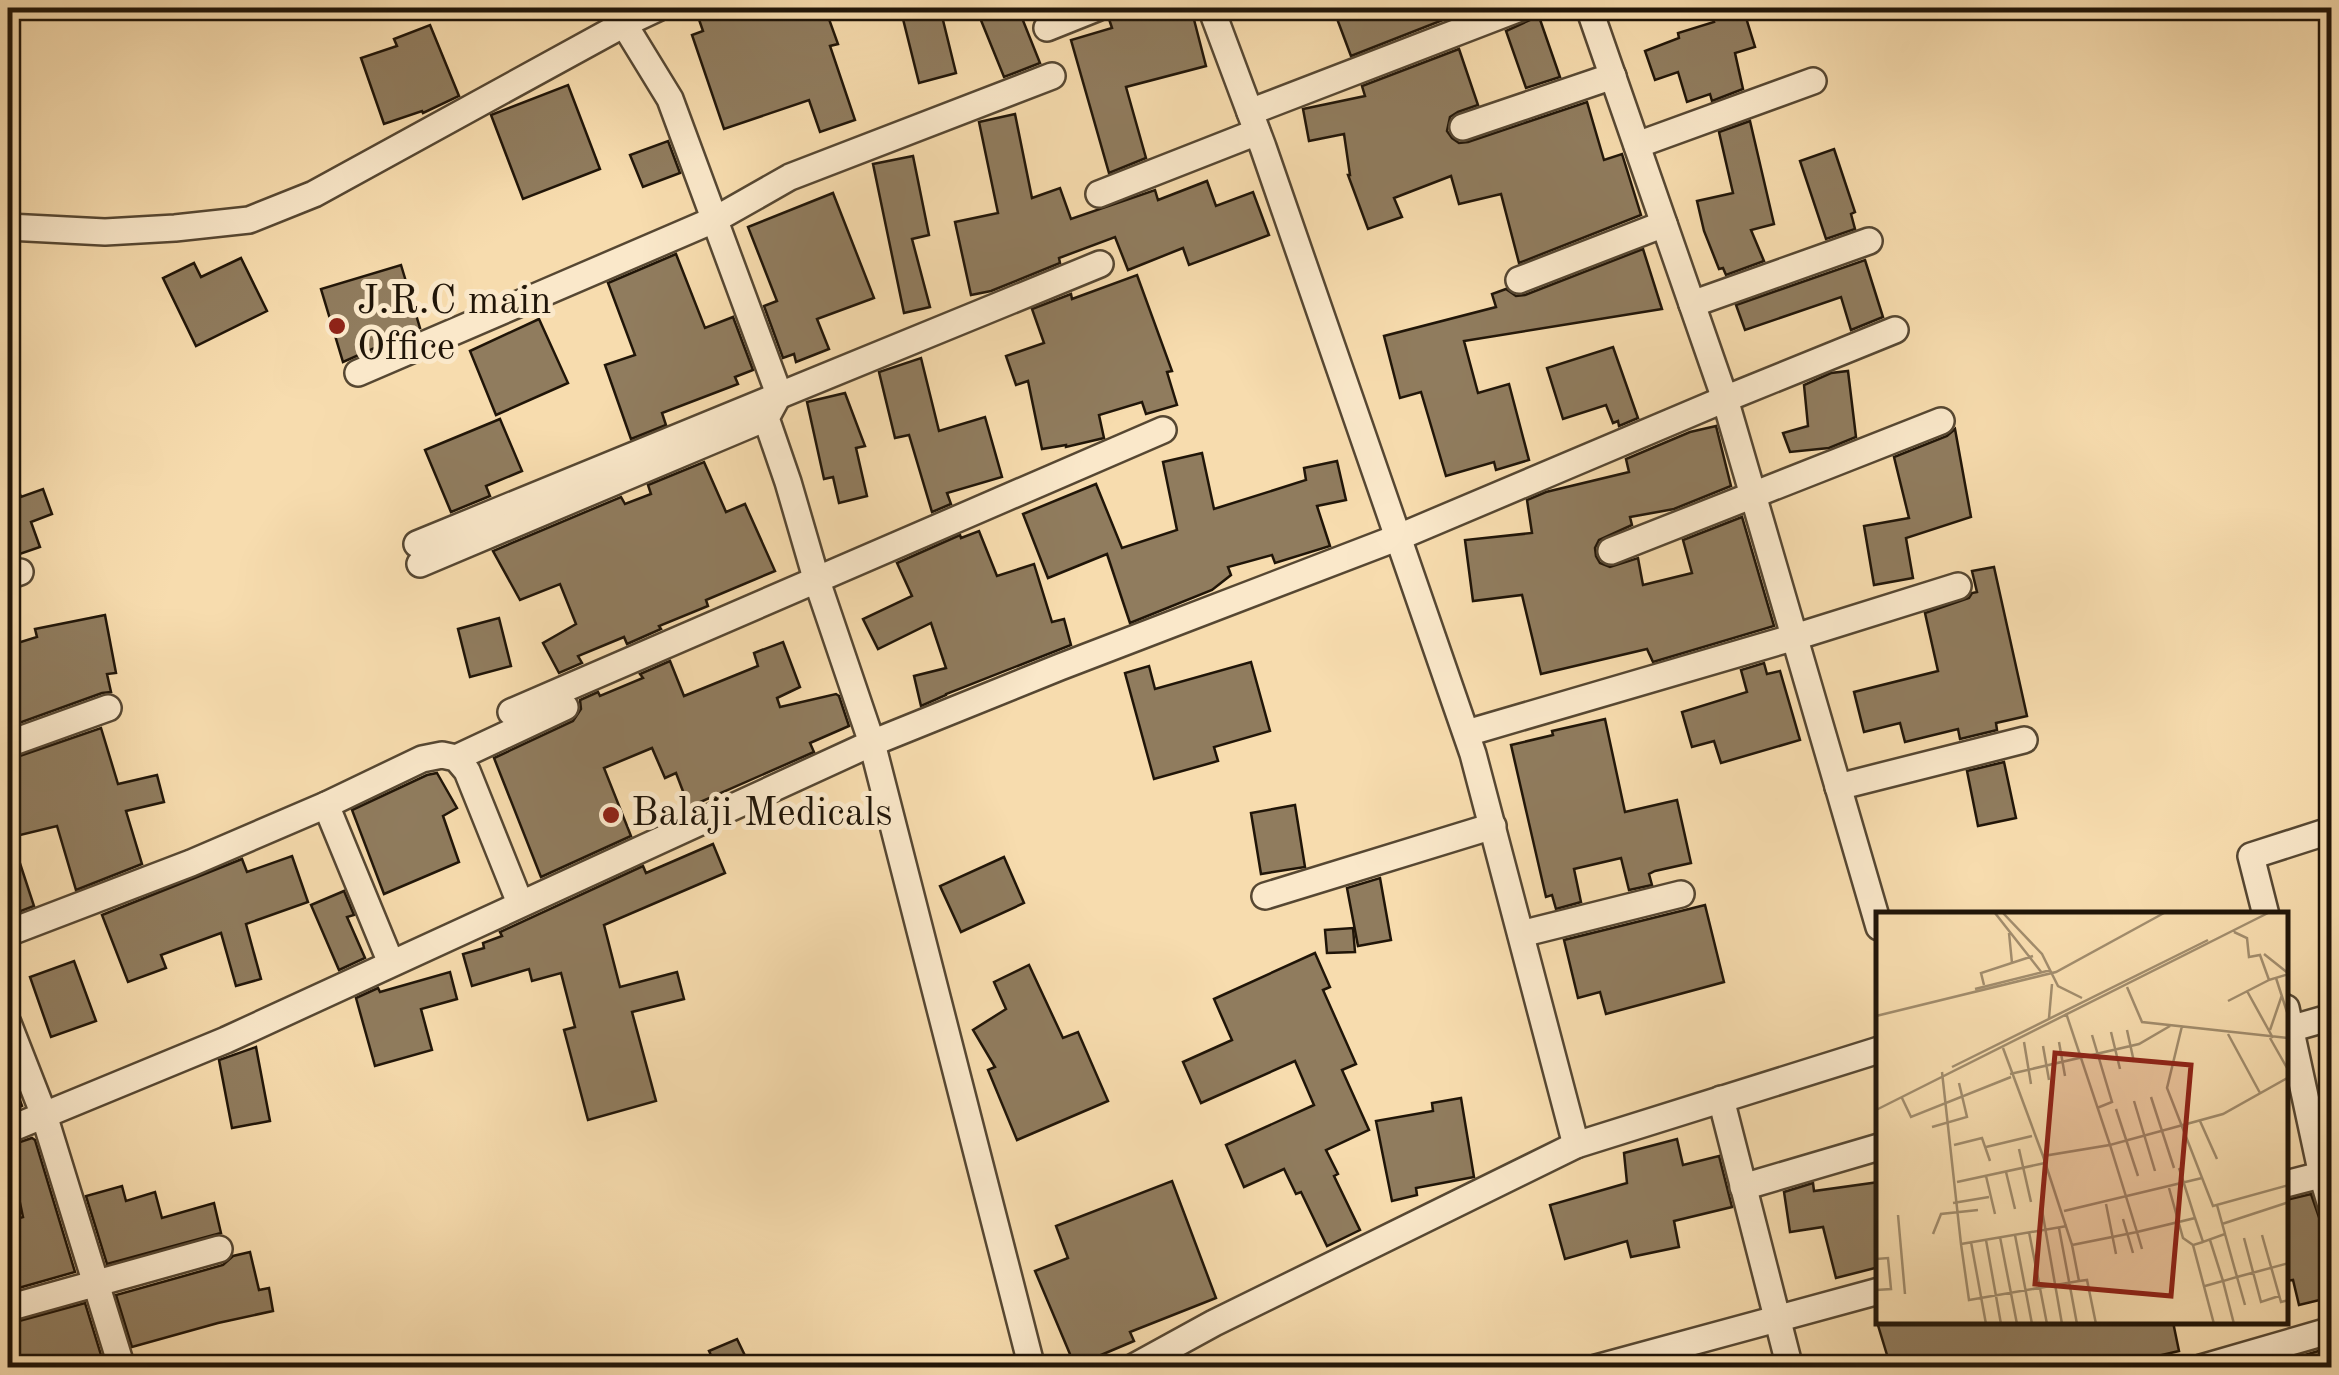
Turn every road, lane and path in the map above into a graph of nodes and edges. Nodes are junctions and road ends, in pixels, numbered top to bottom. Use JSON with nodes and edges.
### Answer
{"nodes":[{"id":1,"x":658,"y":8,"type":"edge"},
{"id":2,"x":1097,"y":8,"type":"edge"},
{"id":3,"x":1211,"y":8,"type":"edge"},
{"id":4,"x":1520,"y":8,"type":"edge"},
{"id":5,"x":1589,"y":8,"type":"edge"},
{"id":6,"x":620,"y":16,"type":"edge"},
{"id":7,"x":1047,"y":28,"type":"dead end"},
{"id":8,"x":1052,"y":76,"type":"dead end"},
{"id":9,"x":1613,"y":76,"type":"junction"},
{"id":10,"x":1813,"y":80,"type":"dead end"},
{"id":11,"x":1254,"y":122,"type":"junction"},
{"id":12,"x":1463,"y":126,"type":"dead end"},
{"id":13,"x":1637,"y":146,"type":"junction"},
{"id":14,"x":1100,"y":194,"type":"dead end"},
{"id":15,"x":717,"y":223,"type":"junction"},
{"id":16,"x":1664,"y":224,"type":"junction"},
{"id":17,"x":8,"y":227,"type":"edge"},
{"id":18,"x":1870,"y":241,"type":"dead end"},
{"id":19,"x":1100,"y":264,"type":"dead end"},
{"id":20,"x":1519,"y":280,"type":"dead end"},
{"id":21,"x":1692,"y":304,"type":"junction"},
{"id":22,"x":1895,"y":330,"type":"dead end"},
{"id":23,"x":360,"y":380,"type":"dead end"},
{"id":24,"x":779,"y":394,"type":"junction"},
{"id":25,"x":1726,"y":400,"type":"junction"},
{"id":26,"x":766,"y":418,"type":"junction"},
{"id":27,"x":1941,"y":420,"type":"dead end"},
{"id":28,"x":1164,"y":430,"type":"dead end"},
{"id":29,"x":1754,"y":496,"type":"junction"},
{"id":30,"x":1399,"y":538,"type":"junction"},
{"id":31,"x":1611,"y":551,"type":"dead end"},
{"id":32,"x":1958,"y":586,"type":"dead end"},
{"id":33,"x":810,"y":588,"type":"junction"},
{"id":34,"x":1795,"y":637,"type":"junction"},
{"id":35,"x":108,"y":708,"type":"dead end"},
{"id":36,"x":511,"y":712,"type":"dead end"},
{"id":37,"x":1466,"y":734,"type":"junction"},
{"id":38,"x":2024,"y":740,"type":"dead end"},
{"id":39,"x":872,"y":743,"type":"junction"},
{"id":40,"x":8,"y":744,"type":"edge"},
{"id":41,"x":456,"y":758,"type":"junction"},
{"id":42,"x":1838,"y":787,"type":"junction"},
{"id":43,"x":326,"y":805,"type":"junction"},
{"id":44,"x":1493,"y":826,"type":"junction"},
{"id":45,"x":2332,"y":830,"type":"edge"},
{"id":46,"x":1680,"y":894,"type":"dead end"},
{"id":47,"x":1265,"y":896,"type":"dead end"},
{"id":48,"x":520,"y":903,"type":"junction"},
{"id":49,"x":2265,"y":912,"type":"edge"},
{"id":50,"x":1876,"y":917,"type":"edge"},
{"id":51,"x":8,"y":933,"type":"edge"},
{"id":52,"x":1521,"y":934,"type":"junction"},
{"id":53,"x":390,"y":963,"type":"junction"},
{"id":54,"x":2332,"y":1017,"type":"edge"},
{"id":55,"x":8,"y":1022,"type":"edge"},
{"id":56,"x":2289,"y":1022,"type":"edge"},
{"id":57,"x":2289,"y":1026,"type":"edge"},
{"id":58,"x":1876,"y":1051,"type":"edge"},
{"id":59,"x":1721,"y":1100,"type":"junction"},
{"id":60,"x":44,"y":1115,"type":"junction"},
{"id":61,"x":8,"y":1130,"type":"edge"},
{"id":62,"x":1576,"y":1144,"type":"junction"},
{"id":63,"x":1876,"y":1148,"type":"edge"},
{"id":64,"x":2327,"y":1173,"type":"edge"},
{"id":65,"x":2289,"y":1183,"type":"edge"},
{"id":66,"x":1743,"y":1186,"type":"junction"},
{"id":67,"x":2332,"y":1209,"type":"edge"},
{"id":68,"x":219,"y":1249,"type":"dead end"},
{"id":69,"x":97,"y":1282,"type":"junction"},
{"id":70,"x":1876,"y":1292,"type":"edge"},
{"id":71,"x":8,"y":1308,"type":"edge"},
{"id":72,"x":1777,"y":1318,"type":"junction"},
{"id":73,"x":2332,"y":1330,"type":"edge"},
{"id":74,"x":122,"y":1368,"type":"edge"},
{"id":75,"x":1032,"y":1368,"type":"edge"},
{"id":76,"x":1132,"y":1368,"type":"edge"},
{"id":77,"x":1596,"y":1368,"type":"edge"},
{"id":78,"x":1790,"y":1368,"type":"edge"},
{"id":79,"x":2201,"y":1368,"type":"edge"}],
"edges":[{"from":1,"to":6,"type":"street"},
{"from":2,"to":7,"type":"street"},
{"from":3,"to":11,"type":"street"},
{"from":4,"to":11,"type":"street"},
{"from":5,"to":9,"type":"street"},
{"from":6,"to":15,"type":"street"},
{"from":6,"to":17,"type":"street"},
{"from":8,"to":15,"type":"street"},
{"from":9,"to":12,"type":"street"},
{"from":9,"to":13,"type":"street"},
{"from":10,"to":13,"type":"street"},
{"from":11,"to":14,"type":"street"},
{"from":11,"to":30,"type":"street"},
{"from":13,"to":16,"type":"street"},
{"from":15,"to":23,"type":"street"},
{"from":15,"to":24,"type":"street"},
{"from":16,"to":20,"type":"street"},
{"from":16,"to":21,"type":"street"},
{"from":18,"to":21,"type":"street"},
{"from":19,"to":24,"type":"street"},
{"from":21,"to":25,"type":"street"},
{"from":22,"to":25,"type":"street"},
{"from":24,"to":26,"type":"street"},
{"from":24,"to":26,"type":"street"},
{"from":25,"to":29,"type":"street"},
{"from":25,"to":30,"type":"street"},
{"from":26,"to":33,"type":"street"},
{"from":27,"to":29,"type":"street"},
{"from":28,"to":33,"type":"street"},
{"from":29,"to":31,"type":"street"},
{"from":29,"to":34,"type":"street"},
{"from":30,"to":37,"type":"street"},
{"from":30,"to":39,"type":"street"},
{"from":32,"to":34,"type":"street"},
{"from":33,"to":36,"type":"street"},
{"from":33,"to":39,"type":"street"},
{"from":33,"to":41,"type":"street"},
{"from":34,"to":37,"type":"street"},
{"from":34,"to":42,"type":"street"},
{"from":35,"to":40,"type":"street"},
{"from":37,"to":44,"type":"street"},
{"from":38,"to":42,"type":"street"},
{"from":39,"to":48,"type":"street"},
{"from":39,"to":75,"type":"street"},
{"from":41,"to":43,"type":"street"},
{"from":41,"to":48,"type":"street"},
{"from":42,"to":50,"type":"street"},
{"from":43,"to":51,"type":"street"},
{"from":43,"to":53,"type":"street"},
{"from":44,"to":47,"type":"street"},
{"from":44,"to":52,"type":"street"},
{"from":45,"to":49,"type":"street"},
{"from":46,"to":52,"type":"street"},
{"from":48,"to":53,"type":"street"},
{"from":52,"to":62,"type":"street"},
{"from":53,"to":60,"type":"street"},
{"from":54,"to":56,"type":"street"},
{"from":55,"to":60,"type":"street"},
{"from":57,"to":64,"type":"street"},
{"from":58,"to":59,"type":"street"},
{"from":59,"to":62,"type":"street"},
{"from":59,"to":66,"type":"street"},
{"from":60,"to":61,"type":"street"},
{"from":60,"to":69,"type":"street"},
{"from":62,"to":76,"type":"street"},
{"from":63,"to":66,"type":"street"},
{"from":64,"to":65,"type":"street"},
{"from":64,"to":67,"type":"street"},
{"from":66,"to":72,"type":"street"},
{"from":68,"to":69,"type":"street"},
{"from":69,"to":71,"type":"street"},
{"from":69,"to":74,"type":"street"},
{"from":70,"to":72,"type":"street"},
{"from":72,"to":77,"type":"street"},
{"from":72,"to":78,"type":"street"},
{"from":73,"to":79,"type":"street"}]}
